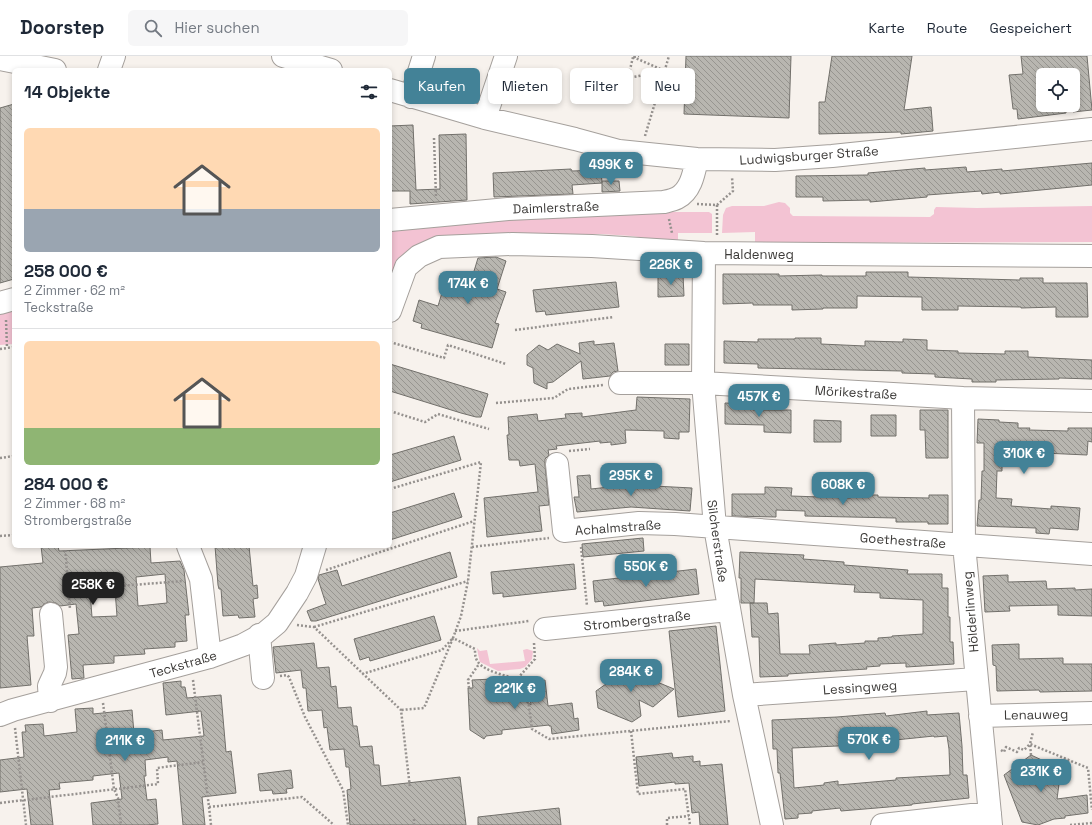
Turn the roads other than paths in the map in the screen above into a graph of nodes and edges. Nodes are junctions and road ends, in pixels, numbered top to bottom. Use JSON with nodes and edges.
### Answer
{"nodes":[{"id":1,"x":114,"y":56,"type":"edge"},
{"id":2,"x":283,"y":56,"type":"edge"},
{"id":3,"x":424,"y":56,"type":"edge"},
{"id":4,"x":506,"y":56,"type":"edge"},
{"id":5,"x":0,"y":60,"type":"edge"},
{"id":6,"x":44,"y":68,"type":"edge"},
{"id":7,"x":110,"y":68,"type":"edge"},
{"id":8,"x":324,"y":68,"type":"edge"},
{"id":9,"x":420,"y":68,"type":"edge"},
{"id":10,"x":392,"y":91,"type":"edge"},
{"id":11,"x":404,"y":95,"type":"edge"},
{"id":12,"x":435,"y":104,"type":"edge"},
{"id":13,"x":484,"y":118,"type":"junction"},
{"id":14,"x":1092,"y":129,"type":"edge"},
{"id":15,"x":697,"y":159,"type":"junction"},
{"id":16,"x":392,"y":220,"type":"edge"},
{"id":17,"x":711,"y":246,"type":"junction"},
{"id":18,"x":1092,"y":256,"type":"edge"},
{"id":19,"x":392,"y":306,"type":"edge"},
{"id":20,"x":620,"y":383,"type":"road end"},
{"id":21,"x":703,"y":383,"type":"junction"},
{"id":22,"x":963,"y":398,"type":"junction"},
{"id":23,"x":1092,"y":401,"type":"edge"},
{"id":24,"x":557,"y":464,"type":"dead end"},
{"id":25,"x":715,"y":527,"type":"junction"},
{"id":26,"x":964,"y":544,"type":"junction"},
{"id":27,"x":189,"y":548,"type":"edge"},
{"id":28,"x":314,"y":548,"type":"edge"},
{"id":29,"x":1092,"y":554,"type":"edge"},
{"id":30,"x":728,"y":610,"type":"junction"},
{"id":31,"x":51,"y":614,"type":"road end"},
{"id":32,"x":539,"y":634,"type":"road end"},
{"id":33,"x":259,"y":635,"type":"junction"},
{"id":34,"x":200,"y":659,"type":"junction"},
{"id":35,"x":263,"y":678,"type":"road end"},
{"id":36,"x":976,"y":679,"type":"junction"},
{"id":37,"x":744,"y":695,"type":"junction"},
{"id":38,"x":50,"y":701,"type":"junction"},
{"id":39,"x":6,"y":713,"type":"edge"},
{"id":40,"x":1092,"y":713,"type":"edge"},
{"id":41,"x":980,"y":716,"type":"junction"},
{"id":42,"x":990,"y":819,"type":"edge"},
{"id":43,"x":772,"y":825,"type":"edge"},
{"id":44,"x":882,"y":825,"type":"edge"}],
"edges":[{"from":1,"to":7,"type":"street"},
{"from":2,"to":8,"type":"street"},
{"from":3,"to":9,"type":"street"},
{"from":4,"to":13,"type":"street"},
{"from":5,"to":6,"type":"street"},
{"from":10,"to":11,"type":"street","name":"Ludwigsburger Straße"},
{"from":12,"to":13,"type":"street","name":"Ludwigsburger Straße"},
{"from":13,"to":15,"type":"street","name":"Ludwigsburger Straße"},
{"from":14,"to":15,"type":"street","name":"Ludwigsburger Straße"},
{"from":15,"to":16,"type":"street","name":"Daimlerstraße"},
{"from":17,"to":18,"type":"street","name":"Haldenweg"},
{"from":17,"to":19,"type":"street","name":"Haldenweg"},
{"from":17,"to":21,"type":"street","name":"Silcherstraße"},
{"from":20,"to":21,"type":"street","name":"Mörikestraße"},
{"from":21,"to":22,"type":"street","name":"Mörikestraße"},
{"from":21,"to":25,"type":"street","name":"Silcherstraße"},
{"from":22,"to":23,"type":"street","name":"Mörikestraße"},
{"from":22,"to":26,"type":"street","name":"Hölderlinweg"},
{"from":24,"to":25,"type":"street","name":"Achalmstraße"},
{"from":25,"to":26,"type":"street","name":"Goethestraße"},
{"from":25,"to":30,"type":"street","name":"Silcherstraße"},
{"from":26,"to":29,"type":"street","name":"Goethestraße"},
{"from":26,"to":36,"type":"street","name":"Hölderlinweg"},
{"from":27,"to":34,"type":"street"},
{"from":28,"to":33,"type":"street","name":"Teckstraße"},
{"from":30,"to":32,"type":"street","name":"Strombergstraße"},
{"from":30,"to":37,"type":"street","name":"Silcherstraße"},
{"from":31,"to":38,"type":"street"},
{"from":33,"to":34,"type":"street","name":"Teckstraße"},
{"from":33,"to":35,"type":"street"},
{"from":34,"to":38,"type":"street","name":"Teckstraße"},
{"from":36,"to":37,"type":"street","name":"Lessingweg"},
{"from":36,"to":41,"type":"street","name":"Hölderlinweg"},
{"from":37,"to":43,"type":"street","name":"Silcherstraße"},
{"from":38,"to":39,"type":"street","name":"Teckstraße"},
{"from":40,"to":41,"type":"street","name":"Lenauweg"},
{"from":41,"to":42,"type":"street","name":"Hölderlinweg"},
{"from":42,"to":44,"type":"street"}]}
